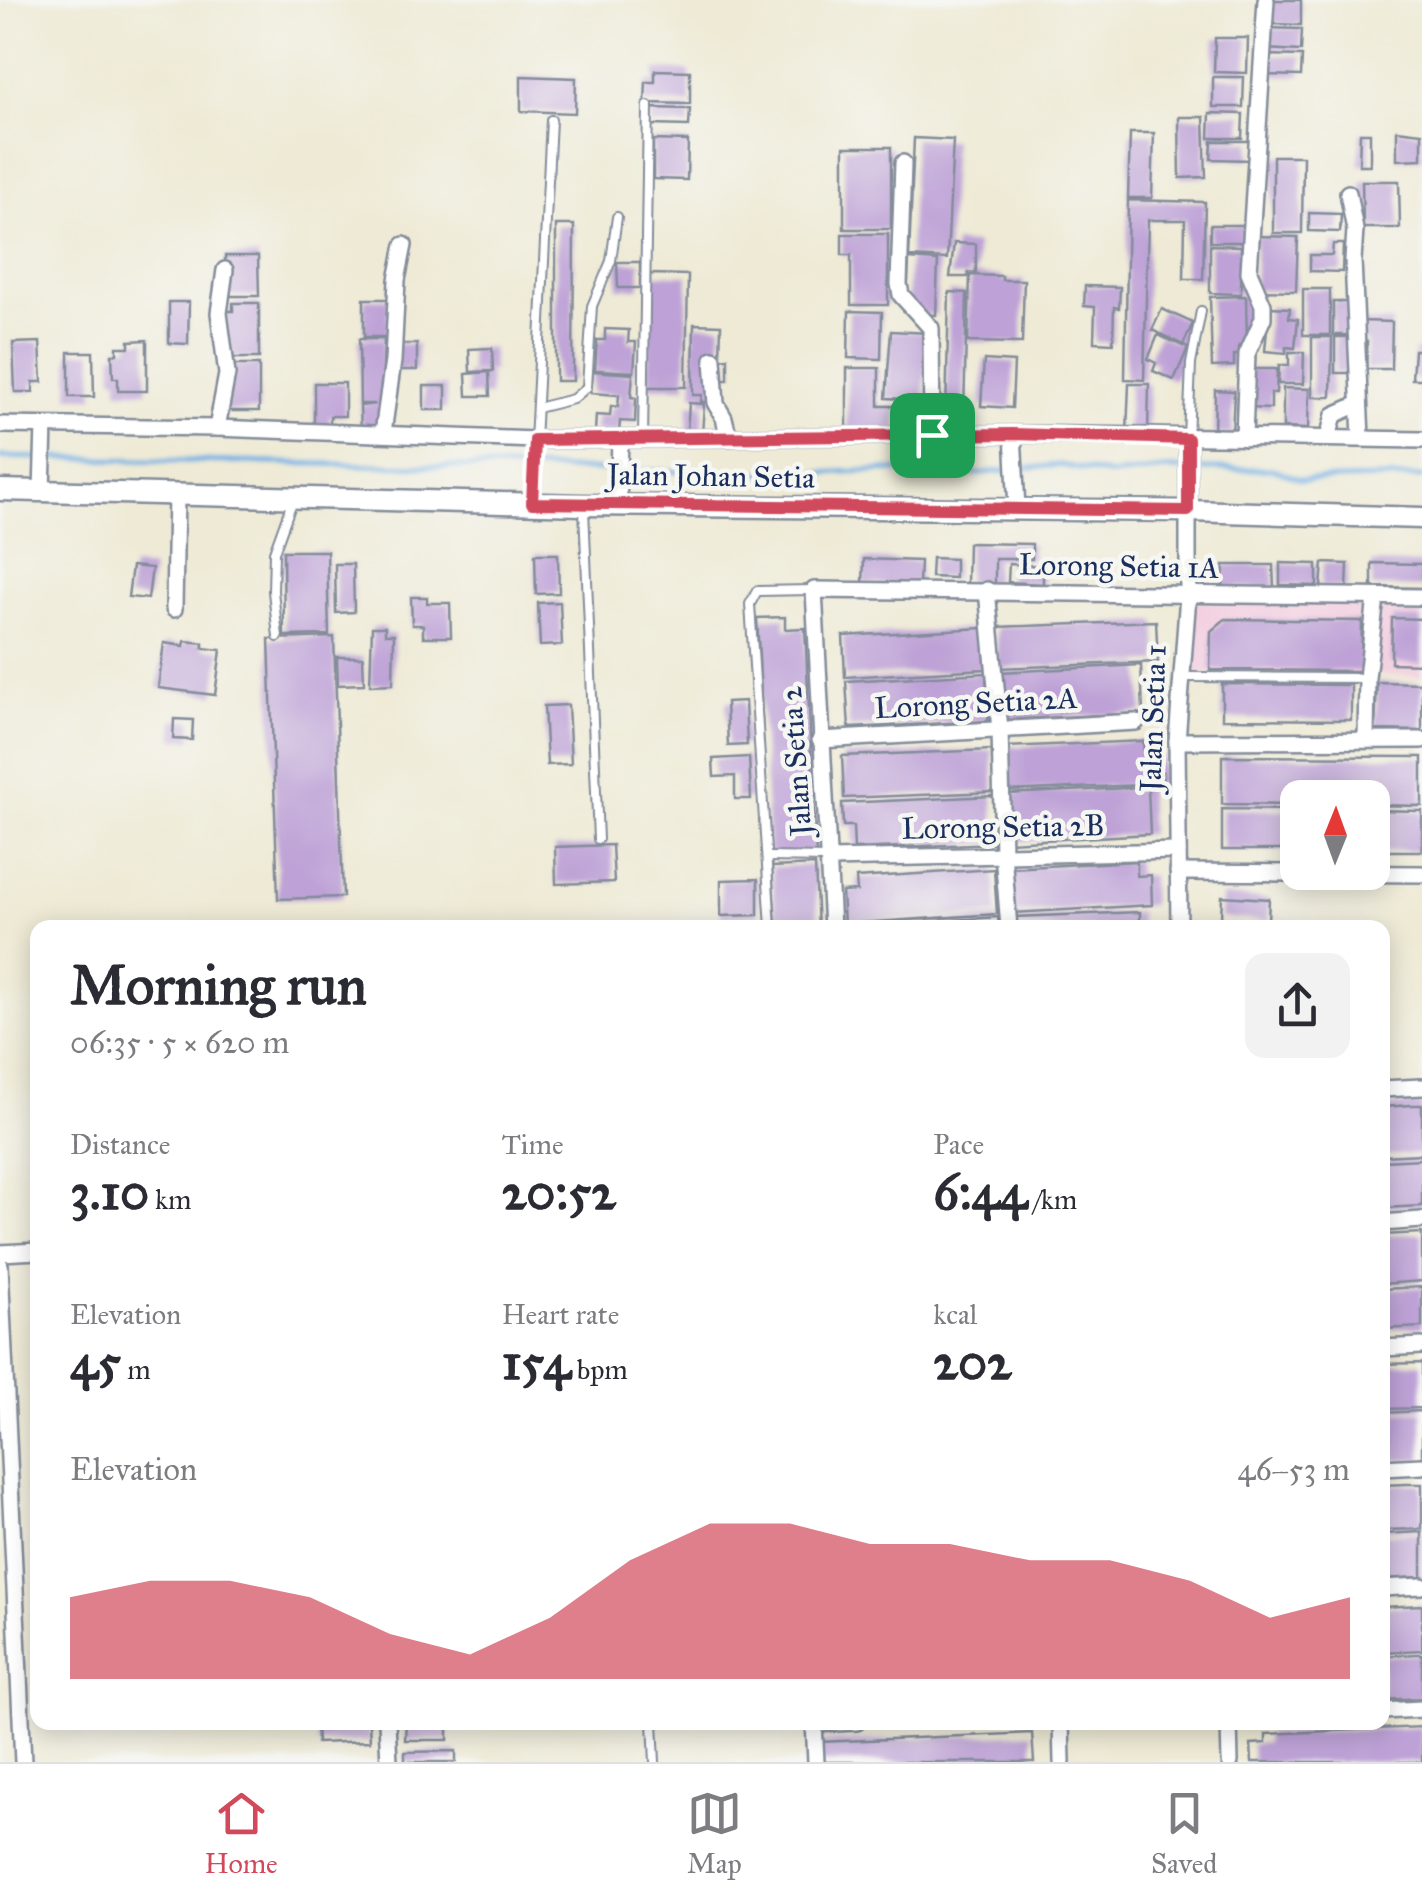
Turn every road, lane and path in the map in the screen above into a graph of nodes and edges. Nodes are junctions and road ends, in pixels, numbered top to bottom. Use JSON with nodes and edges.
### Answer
{"nodes":[{"id":1,"x":1266,"y":0,"type":"edge"},
{"id":2,"x":648,"y":106,"type":"dead end"},
{"id":3,"x":552,"y":120,"type":"dead end"},
{"id":4,"x":903,"y":162,"type":"dead end"},
{"id":5,"x":1348,"y":194,"type":"dead end"},
{"id":6,"x":617,"y":216,"type":"dead end"},
{"id":7,"x":404,"y":245,"type":"dead end"},
{"id":8,"x":225,"y":270,"type":"dead end"},
{"id":9,"x":1201,"y":311,"type":"dead end"},
{"id":10,"x":713,"y":359,"type":"dead end"},
{"id":11,"x":1359,"y":404,"type":"junction"},
{"id":12,"x":537,"y":408,"type":"junction"},
{"id":13,"x":0,"y":425,"type":"edge"},
{"id":14,"x":218,"y":428,"type":"junction"},
{"id":15,"x":44,"y":430,"type":"junction"},
{"id":16,"x":383,"y":433,"type":"junction"},
{"id":17,"x":932,"y":435,"type":"junction"},
{"id":18,"x":643,"y":438,"type":"junction"},
{"id":19,"x":729,"y":438,"type":"junction"},
{"id":20,"x":1244,"y":438,"type":"junction"},
{"id":21,"x":1328,"y":438,"type":"junction"},
{"id":22,"x":1361,"y":438,"type":"junction"},
{"id":23,"x":1014,"y":439,"type":"junction"},
{"id":24,"x":1422,"y":440,"type":"edge"},
{"id":25,"x":1189,"y":443,"type":"junction"},
{"id":26,"x":620,"y":446,"type":"junction"},
{"id":27,"x":535,"y":448,"type":"junction"},
{"id":28,"x":42,"y":481,"type":"junction"},
{"id":29,"x":0,"y":490,"type":"edge"},
{"id":30,"x":176,"y":494,"type":"junction"},
{"id":31,"x":293,"y":498,"type":"junction"},
{"id":32,"x":532,"y":503,"type":"junction"},
{"id":33,"x":584,"y":505,"type":"junction"},
{"id":34,"x":618,"y":505,"type":"junction"},
{"id":35,"x":1017,"y":509,"type":"junction"},
{"id":36,"x":1188,"y":511,"type":"junction"},
{"id":37,"x":1422,"y":518,"type":"edge"},
{"id":38,"x":814,"y":590,"type":"junction"},
{"id":39,"x":987,"y":590,"type":"junction"},
{"id":40,"x":1188,"y":596,"type":"junction"},
{"id":41,"x":1376,"y":597,"type":"junction"},
{"id":42,"x":1422,"y":597,"type":"edge"},
{"id":43,"x":174,"y":610,"type":"dead end"},
{"id":44,"x":278,"y":637,"type":"dead end"},
{"id":45,"x":1181,"y":677,"type":"junction"},
{"id":46,"x":1367,"y":678,"type":"junction"},
{"id":47,"x":1136,"y":722,"type":"dead end"},
{"id":48,"x":1000,"y":730,"type":"junction"},
{"id":49,"x":1366,"y":739,"type":"junction"},
{"id":50,"x":820,"y":740,"type":"junction"},
{"id":51,"x":1422,"y":740,"type":"edge"},
{"id":52,"x":1178,"y":741,"type":"junction"},
{"id":53,"x":598,"y":839,"type":"dead end"},
{"id":54,"x":1178,"y":851,"type":"junction"},
{"id":55,"x":1003,"y":854,"type":"junction"},
{"id":56,"x":767,"y":858,"type":"junction"},
{"id":57,"x":830,"y":858,"type":"junction"},
{"id":58,"x":1178,"y":872,"type":"junction"},
{"id":59,"x":1422,"y":874,"type":"edge"},
{"id":60,"x":770,"y":920,"type":"edge"},
{"id":61,"x":832,"y":920,"type":"edge"},
{"id":62,"x":1009,"y":920,"type":"edge"},
{"id":63,"x":1180,"y":920,"type":"edge"},
{"id":64,"x":1422,"y":1087,"type":"edge"},
{"id":65,"x":1390,"y":1089,"type":"edge"},
{"id":66,"x":1422,"y":1220,"type":"edge"},
{"id":67,"x":1390,"y":1222,"type":"edge"},
{"id":68,"x":30,"y":1251,"type":"edge"},
{"id":69,"x":0,"y":1253,"type":"edge"},
{"id":70,"x":0,"y":1265,"type":"edge"},
{"id":71,"x":1422,"y":1346,"type":"edge"},
{"id":72,"x":1390,"y":1348,"type":"edge"},
{"id":73,"x":3,"y":1375,"type":"edge"},
{"id":74,"x":1422,"y":1466,"type":"edge"},
{"id":75,"x":1390,"y":1468,"type":"edge"},
{"id":76,"x":1422,"y":1586,"type":"edge"},
{"id":77,"x":1390,"y":1588,"type":"edge"},
{"id":78,"x":1422,"y":1709,"type":"edge"},
{"id":79,"x":1390,"y":1711,"type":"edge"},
{"id":80,"x":387,"y":1730,"type":"edge"},
{"id":81,"x":653,"y":1730,"type":"edge"},
{"id":82,"x":814,"y":1730,"type":"edge"},
{"id":83,"x":1060,"y":1730,"type":"edge"},
{"id":84,"x":1228,"y":1730,"type":"edge"},
{"id":85,"x":23,"y":1762,"type":"edge"},
{"id":86,"x":389,"y":1762,"type":"edge"},
{"id":87,"x":655,"y":1762,"type":"edge"},
{"id":88,"x":816,"y":1762,"type":"edge"},
{"id":89,"x":1062,"y":1762,"type":"edge"},
{"id":90,"x":1230,"y":1762,"type":"edge"}],
"edges":[{"from":1,"to":20,"type":"street"},
{"from":2,"to":18,"type":"lane"},
{"from":3,"to":12,"type":"lane"},
{"from":4,"to":17,"type":"street"},
{"from":5,"to":11,"type":"street"},
{"from":6,"to":12,"type":"lane"},
{"from":7,"to":16,"type":"street"},
{"from":8,"to":14,"type":"street"},
{"from":9,"to":25,"type":"lane"},
{"from":10,"to":19,"type":"street"},
{"from":11,"to":21,"type":"street"},
{"from":11,"to":22,"type":"street"},
{"from":12,"to":27,"type":"lane"},
{"from":13,"to":15,"type":"street"},
{"from":14,"to":15,"type":"street"},
{"from":14,"to":16,"type":"street"},
{"from":15,"to":28,"type":"street"},
{"from":16,"to":27,"type":"street"},
{"from":17,"to":19,"type":"street"},
{"from":17,"to":23,"type":"street"},
{"from":18,"to":19,"type":"street"},
{"from":18,"to":26,"type":"street"},
{"from":20,"to":21,"type":"street"},
{"from":20,"to":25,"type":"street"},
{"from":21,"to":22,"type":"street"},
{"from":22,"to":24,"type":"street"},
{"from":23,"to":25,"type":"street"},
{"from":23,"to":35,"type":"street"},
{"from":25,"to":36,"type":"street","name":"Jalan Setia 1"},
{"from":26,"to":27,"type":"street"},
{"from":26,"to":34,"type":"street"},
{"from":27,"to":32,"type":"lane"},
{"from":28,"to":29,"type":"main road","name":"Jalan Johan Setia"},
{"from":28,"to":30,"type":"main road","name":"Jalan Johan Setia"},
{"from":30,"to":31,"type":"main road","name":"Jalan Johan Setia"},
{"from":30,"to":43,"type":"street"},
{"from":31,"to":32,"type":"main road","name":"Jalan Johan Setia"},
{"from":31,"to":44,"type":"lane"},
{"from":32,"to":33,"type":"main road","name":"Jalan Johan Setia"},
{"from":33,"to":34,"type":"main road","name":"Jalan Johan Setia"},
{"from":33,"to":53,"type":"lane"},
{"from":34,"to":35,"type":"main road","name":"Jalan Johan Setia"},
{"from":35,"to":36,"type":"main road","name":"Jalan Johan Setia"},
{"from":36,"to":37,"type":"main road","name":"Jalan Johan Setia"},
{"from":36,"to":40,"type":"street","name":"Jalan Setia 1"},
{"from":38,"to":39,"type":"street","name":"Lorong Setia 1A"},
{"from":38,"to":50,"type":"street","name":"Jalan Setia 2"},
{"from":38,"to":56,"type":"lane"},
{"from":39,"to":40,"type":"street","name":"Lorong Setia 1A"},
{"from":39,"to":48,"type":"street"},
{"from":40,"to":41,"type":"street","name":"Lorong Setia 1A"},
{"from":40,"to":45,"type":"street","name":"Jalan Setia 1"},
{"from":41,"to":42,"type":"street","name":"Lorong Setia 1A"},
{"from":41,"to":46,"type":"street"},
{"from":45,"to":46,"type":"lane"},
{"from":45,"to":52,"type":"street","name":"Jalan Setia 1"},
{"from":46,"to":49,"type":"street"},
{"from":47,"to":48,"type":"street","name":"Lorong Setia 2A"},
{"from":48,"to":50,"type":"street","name":"Lorong Setia 2A"},
{"from":48,"to":55,"type":"street"},
{"from":49,"to":51,"type":"street"},
{"from":49,"to":52,"type":"street"},
{"from":50,"to":57,"type":"street","name":"Jalan Setia 2"},
{"from":52,"to":54,"type":"street","name":"Jalan Setia 1"},
{"from":54,"to":55,"type":"street","name":"Lorong Setia 2B"},
{"from":54,"to":58,"type":"street","name":"Jalan Setia 1"},
{"from":55,"to":57,"type":"street","name":"Lorong Setia 2B"},
{"from":55,"to":62,"type":"street"},
{"from":56,"to":57,"type":"lane"},
{"from":56,"to":60,"type":"lane"},
{"from":57,"to":61,"type":"street","name":"Jalan Setia 2"},
{"from":58,"to":59,"type":"street"},
{"from":58,"to":63,"type":"street","name":"Jalan Setia 1"},
{"from":64,"to":65,"type":"street"},
{"from":66,"to":67,"type":"street"},
{"from":68,"to":69,"type":"street"},
{"from":70,"to":73,"type":"street"},
{"from":71,"to":72,"type":"street"},
{"from":73,"to":85,"type":"street"},
{"from":74,"to":75,"type":"street"},
{"from":76,"to":77,"type":"street"},
{"from":78,"to":79,"type":"street"},
{"from":80,"to":86,"type":"street"},
{"from":81,"to":87,"type":"lane"},
{"from":82,"to":88,"type":"street"},
{"from":83,"to":89,"type":"street"},
{"from":84,"to":90,"type":"street"}]}
